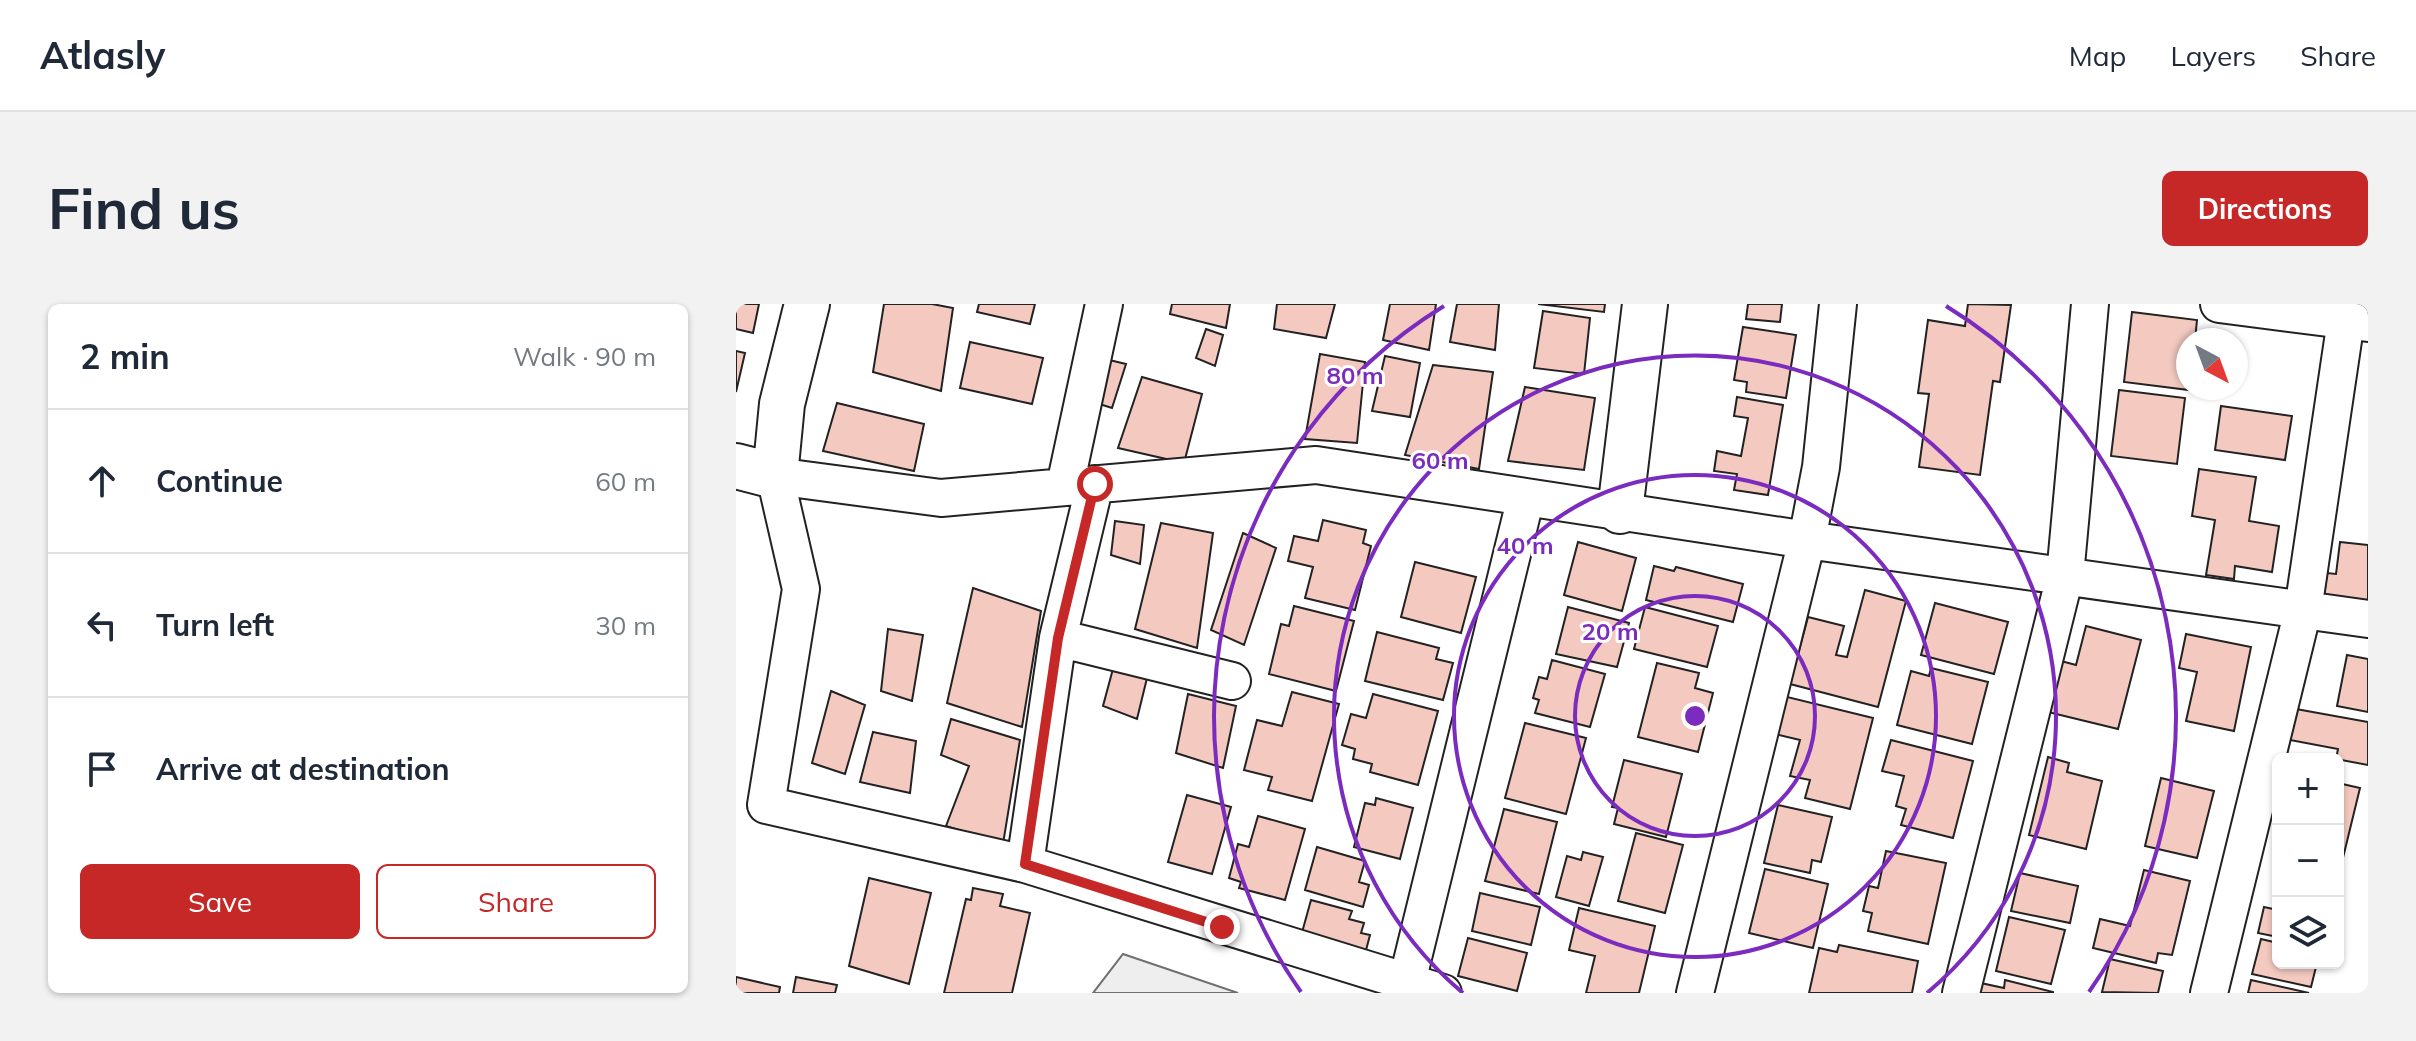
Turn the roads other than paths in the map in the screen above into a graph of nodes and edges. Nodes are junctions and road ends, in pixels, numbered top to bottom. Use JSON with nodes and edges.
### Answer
{"nodes":[{"id":1,"x":807,"y":304,"type":"edge"},
{"id":2,"x":1104,"y":304,"type":"edge"},
{"id":3,"x":1645,"y":304,"type":"edge"},
{"id":4,"x":1838,"y":304,"type":"edge"},
{"id":5,"x":2090,"y":304,"type":"edge"},
{"id":6,"x":2219,"y":304,"type":"edge"},
{"id":7,"x":2357,"y":321,"type":"edge"},
{"id":8,"x":756,"y":471,"type":"edge"},
{"id":9,"x":1080,"y":485,"type":"junction"},
{"id":10,"x":1526,"y":497,"type":"junction"},
{"id":11,"x":1620,"y":511,"type":"junction"},
{"id":12,"x":1807,"y":540,"type":"junction"},
{"id":13,"x":2065,"y":576,"type":"junction"},
{"id":14,"x":2303,"y":610,"type":"junction"},
{"id":15,"x":2368,"y":619,"type":"edge"},
{"id":16,"x":1058,"y":638,"type":"junction"},
{"id":17,"x":1232,"y":681,"type":"dead end"},
{"id":18,"x":751,"y":804,"type":"edge"},
{"id":19,"x":1025,"y":864,"type":"junction"},
{"id":20,"x":1407,"y":982,"type":"junction"},
{"id":21,"x":1443,"y":993,"type":"edge"},
{"id":22,"x":1695,"y":993,"type":"edge"},
{"id":23,"x":1961,"y":993,"type":"edge"},
{"id":24,"x":2209,"y":993,"type":"edge"}],
"edges":[{"from":1,"to":8,"type":"street"},
{"from":2,"to":9,"type":"street"},
{"from":3,"to":11,"type":"street"},
{"from":4,"to":12,"type":"street"},
{"from":5,"to":13,"type":"street"},
{"from":6,"to":7,"type":"street"},
{"from":7,"to":14,"type":"street"},
{"from":8,"to":9,"type":"street"},
{"from":8,"to":18,"type":"street"},
{"from":9,"to":10,"type":"street"},
{"from":9,"to":16,"type":"street"},
{"from":10,"to":11,"type":"street"},
{"from":10,"to":20,"type":"street"},
{"from":11,"to":12,"type":"street"},
{"from":12,"to":13,"type":"street"},
{"from":12,"to":22,"type":"street"},
{"from":13,"to":14,"type":"street"},
{"from":13,"to":23,"type":"street"},
{"from":14,"to":15,"type":"street"},
{"from":14,"to":24,"type":"street"},
{"from":16,"to":17,"type":"street"},
{"from":16,"to":19,"type":"street"},
{"from":18,"to":19,"type":"street"},
{"from":19,"to":20,"type":"street"},
{"from":20,"to":21,"type":"street"}]}
